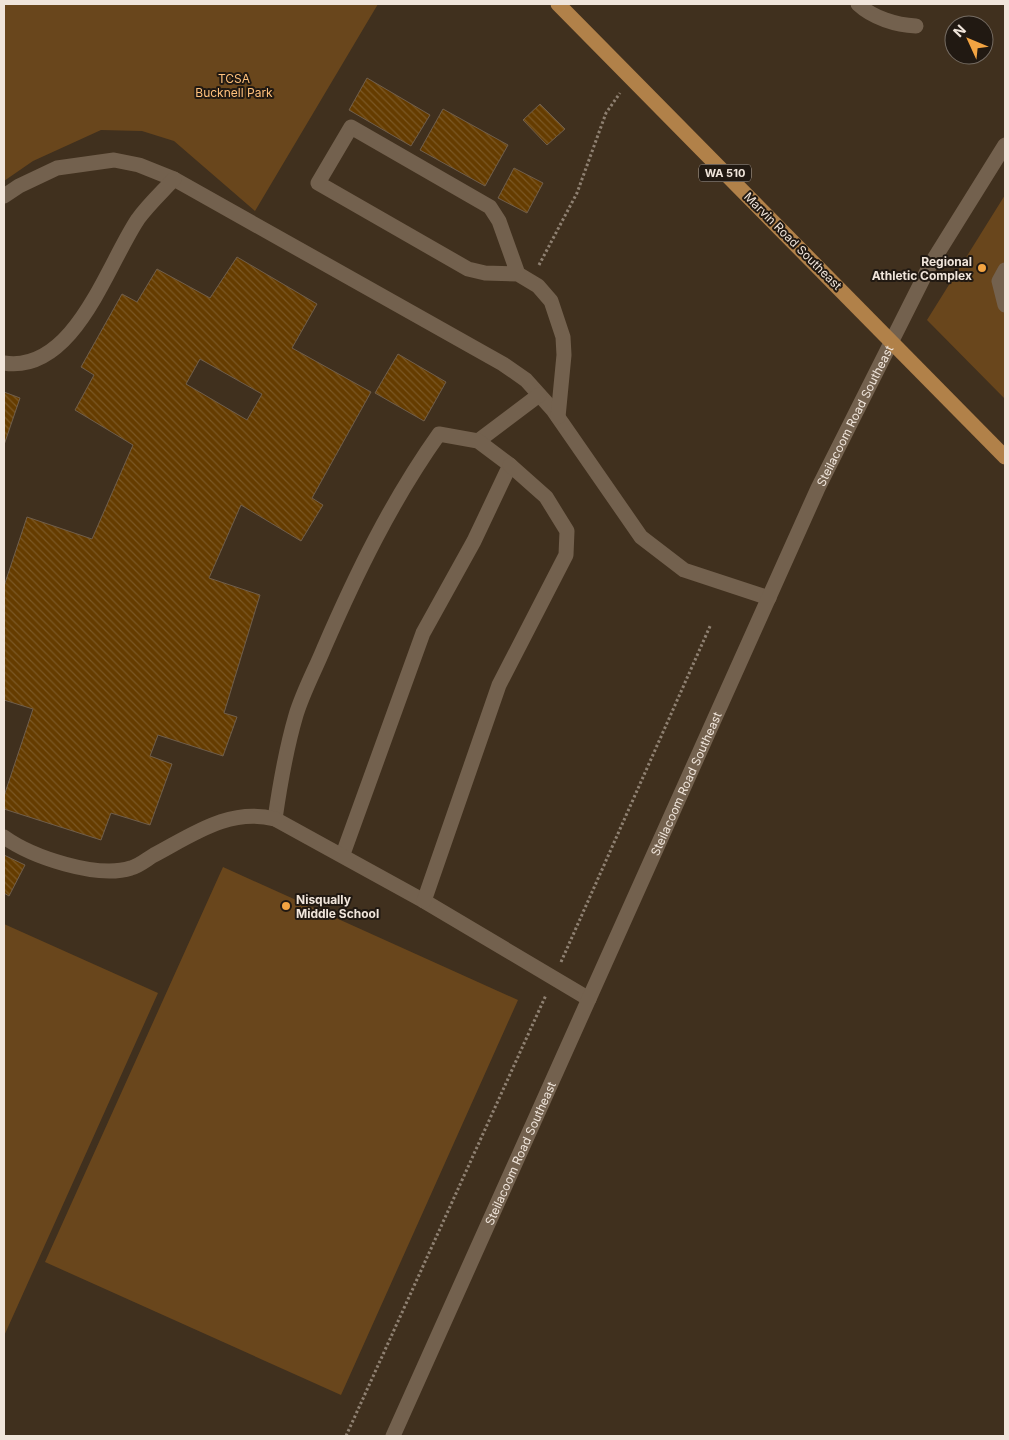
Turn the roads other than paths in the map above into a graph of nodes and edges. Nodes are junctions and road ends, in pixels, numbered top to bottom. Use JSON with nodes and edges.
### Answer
{"nodes":[{"id":1,"x":558,"y":4,"type":"edge"},
{"id":2,"x":858,"y":4,"type":"edge"},
{"id":3,"x":916,"y":26,"type":"dead end"},
{"id":4,"x":1005,"y":145,"type":"edge"},
{"id":5,"x":174,"y":179,"type":"junction"},
{"id":6,"x":4,"y":196,"type":"edge"},
{"id":7,"x":1005,"y":270,"type":"edge"},
{"id":8,"x":524,"y":278,"type":"junction"},
{"id":9,"x":1005,"y":306,"type":"edge"},
{"id":10,"x":892,"y":341,"type":"junction"},
{"id":11,"x":4,"y":363,"type":"edge"},
{"id":12,"x":538,"y":394,"type":"junction"},
{"id":13,"x":558,"y":417,"type":"junction"},
{"id":14,"x":478,"y":441,"type":"junction"},
{"id":15,"x":1005,"y":457,"type":"edge"},
{"id":16,"x":510,"y":465,"type":"junction"},
{"id":17,"x":769,"y":598,"type":"junction"},
{"id":18,"x":275,"y":819,"type":"junction"},
{"id":19,"x":4,"y":837,"type":"edge"},
{"id":20,"x":343,"y":854,"type":"junction"},
{"id":21,"x":424,"y":901,"type":"junction"},
{"id":22,"x":589,"y":999,"type":"junction"},
{"id":23,"x":393,"y":1436,"type":"edge"}],
"edges":[{"from":1,"to":10,"type":"main road","name":"Marvin Road Southeast","number":"WA 510"},
{"from":2,"to":3,"type":"street"},
{"from":4,"to":10,"type":"street","name":"Steilacoom Road Southeast"},
{"from":5,"to":6,"type":"street"},
{"from":5,"to":11,"type":"street"},
{"from":5,"to":12,"type":"street"},
{"from":7,"to":9,"type":"street"},
{"from":8,"to":8,"type":"street"},
{"from":8,"to":13,"type":"street"},
{"from":10,"to":15,"type":"main road","name":"Marvin Road Southeast","number":"WA 510"},
{"from":10,"to":17,"type":"street","name":"Steilacoom Road Southeast"},
{"from":12,"to":13,"type":"street"},
{"from":12,"to":14,"type":"street"},
{"from":13,"to":17,"type":"street"},
{"from":14,"to":16,"type":"street"},
{"from":14,"to":18,"type":"street"},
{"from":16,"to":20,"type":"street"},
{"from":16,"to":21,"type":"street"},
{"from":17,"to":22,"type":"street","name":"Steilacoom Road Southeast"},
{"from":18,"to":19,"type":"street"},
{"from":18,"to":20,"type":"street"},
{"from":20,"to":21,"type":"street"},
{"from":21,"to":22,"type":"street"},
{"from":22,"to":23,"type":"street","name":"Steilacoom Road Southeast"}]}
